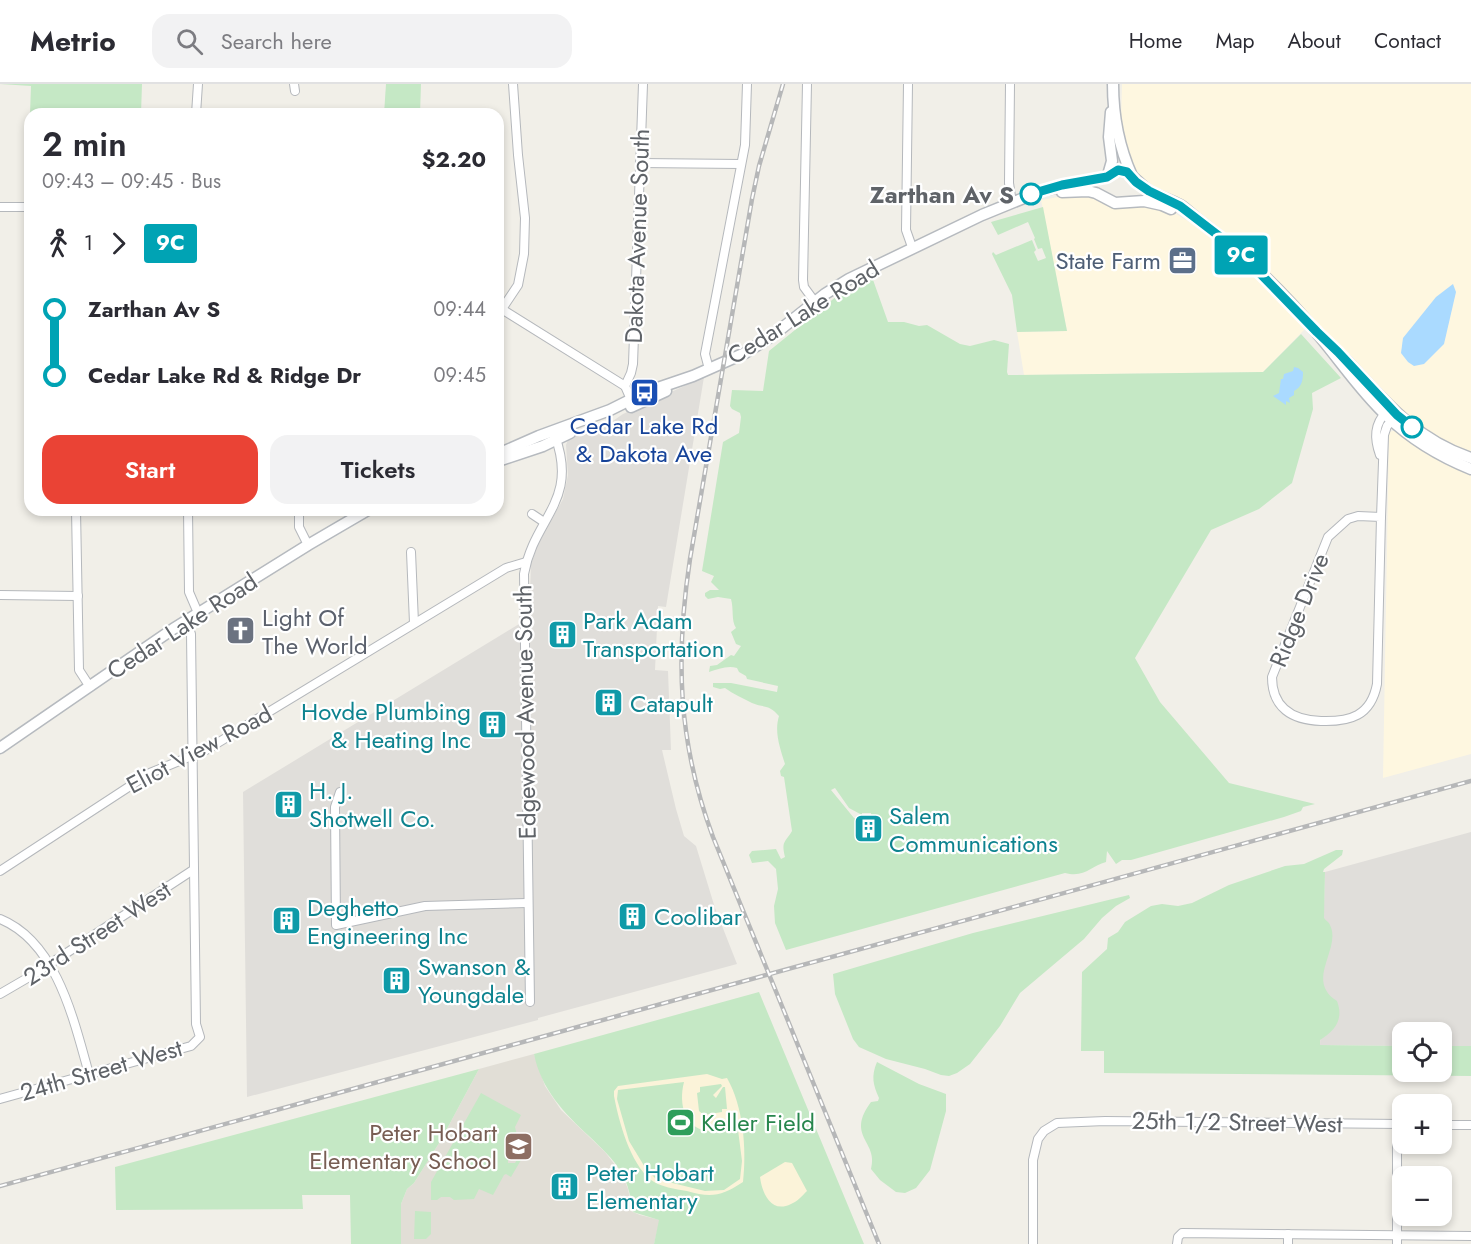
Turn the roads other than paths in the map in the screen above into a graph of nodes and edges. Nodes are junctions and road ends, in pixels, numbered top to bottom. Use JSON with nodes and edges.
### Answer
{"nodes":[{"id":1,"x":198,"y":84,"type":"edge"},
{"id":2,"x":513,"y":84,"type":"edge"},
{"id":3,"x":643,"y":84,"type":"edge"},
{"id":4,"x":747,"y":84,"type":"edge"},
{"id":5,"x":807,"y":84,"type":"edge"},
{"id":6,"x":908,"y":84,"type":"edge"},
{"id":7,"x":1010,"y":84,"type":"edge"},
{"id":8,"x":1113,"y":84,"type":"edge"},
{"id":9,"x":1113,"y":103,"type":"junction"},
{"id":10,"x":196,"y":108,"type":"edge"},
{"id":11,"x":640,"y":164,"type":"junction"},
{"id":12,"x":741,"y":164,"type":"junction"},
{"id":13,"x":1107,"y":176,"type":"junction"},
{"id":14,"x":1134,"y":179,"type":"junction"},
{"id":15,"x":1107,"y":198,"type":"junction"},
{"id":16,"x":1012,"y":203,"type":"junction"},
{"id":17,"x":1124,"y":203,"type":"junction"},
{"id":18,"x":0,"y":207,"type":"edge"},
{"id":19,"x":24,"y":207,"type":"edge"},
{"id":20,"x":1202,"y":223,"type":"junction"},
{"id":21,"x":912,"y":247,"type":"junction"},
{"id":22,"x":815,"y":302,"type":"junction"},
{"id":23,"x":504,"y":304,"type":"edge"},
{"id":24,"x":504,"y":314,"type":"edge"},
{"id":25,"x":709,"y":369,"type":"junction"},
{"id":26,"x":625,"y":386,"type":"junction"},
{"id":27,"x":633,"y":403,"type":"junction"},
{"id":28,"x":1391,"y":414,"type":"junction"},
{"id":29,"x":555,"y":436,"type":"junction"},
{"id":30,"x":504,"y":452,"type":"edge"},
{"id":31,"x":1471,"y":458,"type":"edge"},
{"id":32,"x":504,"y":459,"type":"edge"},
{"id":33,"x":1471,"y":469,"type":"edge"},
{"id":34,"x":532,"y":514,"type":"dead end"},
{"id":35,"x":76,"y":516,"type":"edge"},
{"id":36,"x":188,"y":516,"type":"edge"},
{"id":37,"x":299,"y":516,"type":"edge"},
{"id":38,"x":358,"y":516,"type":"edge"},
{"id":39,"x":1381,"y":517,"type":"junction"},
{"id":40,"x":544,"y":522,"type":"junction"},
{"id":41,"x":308,"y":545,"type":"junction"},
{"id":42,"x":411,"y":552,"type":"dead end"},
{"id":43,"x":526,"y":562,"type":"junction"},
{"id":44,"x":0,"y":595,"type":"edge"},
{"id":45,"x":78,"y":596,"type":"junction"},
{"id":46,"x":198,"y":613,"type":"junction"},
{"id":47,"x":186,"y":620,"type":"junction"},
{"id":48,"x":414,"y":623,"type":"junction"},
{"id":49,"x":90,"y":687,"type":"junction"},
{"id":50,"x":0,"y":748,"type":"edge"},
{"id":51,"x":192,"y":757,"type":"junction"},
{"id":52,"x":340,"y":792,"type":"dead end"},
{"id":53,"x":193,"y":870,"type":"junction"},
{"id":54,"x":0,"y":871,"type":"edge"},
{"id":55,"x":527,"y":903,"type":"junction"},
{"id":56,"x":0,"y":919,"type":"edge"},
{"id":57,"x":48,"y":965,"type":"junction"},
{"id":58,"x":0,"y":994,"type":"edge"},
{"id":59,"x":530,"y":1002,"type":"dead end"},
{"id":60,"x":89,"y":1074,"type":"junction"},
{"id":61,"x":0,"y":1099,"type":"edge"},
{"id":62,"x":1392,"y":1124,"type":"edge"},
{"id":63,"x":1452,"y":1125,"type":"edge"},
{"id":64,"x":1471,"y":1125,"type":"edge"},
{"id":65,"x":1399,"y":1154,"type":"edge"},
{"id":66,"x":1288,"y":1234,"type":"junction"},
{"id":67,"x":1398,"y":1235,"type":"junction"},
{"id":68,"x":1471,"y":1236,"type":"edge"},
{"id":69,"x":1033,"y":1244,"type":"edge"},
{"id":70,"x":1177,"y":1244,"type":"edge"},
{"id":71,"x":1288,"y":1244,"type":"edge"},
{"id":72,"x":1397,"y":1244,"type":"edge"}],
"edges":[{"from":1,"to":10,"type":"street"},
{"from":2,"to":23,"type":"street"},
{"from":3,"to":11,"type":"street","name":"Dakota Avenue South"},
{"from":4,"to":12,"type":"street"},
{"from":5,"to":22,"type":"street"},
{"from":6,"to":21,"type":"street"},
{"from":7,"to":16,"type":"street"},
{"from":8,"to":9,"type":"street"},
{"from":9,"to":13,"type":"street"},
{"from":9,"to":14,"type":"street"},
{"from":11,"to":12,"type":"street"},
{"from":11,"to":26,"type":"street","name":"Dakota Avenue South"},
{"from":12,"to":25,"type":"street"},
{"from":13,"to":14,"type":"street","name":"Cedar Lake Road"},
{"from":13,"to":15,"type":"street"},
{"from":13,"to":16,"type":"street","name":"Cedar Lake Road"},
{"from":14,"to":17,"type":"street"},
{"from":14,"to":20,"type":"street","name":"Cedar Lake Road"},
{"from":15,"to":16,"type":"street","name":"Cedar Lake Road"},
{"from":15,"to":17,"type":"street","name":"Cedar Lake Road"},
{"from":16,"to":21,"type":"street","name":"Cedar Lake Road"},
{"from":17,"to":20,"type":"street","name":"Cedar Lake Road"},
{"from":18,"to":19,"type":"street"},
{"from":20,"to":28,"type":"street","name":"Cedar Lake Road"},
{"from":21,"to":22,"type":"street","name":"Cedar Lake Road"},
{"from":22,"to":25,"type":"street","name":"Cedar Lake Road"},
{"from":24,"to":26,"type":"street"},
{"from":25,"to":27,"type":"street","name":"Cedar Lake Road"},
{"from":26,"to":27,"type":"street"},
{"from":27,"to":29,"type":"street","name":"Cedar Lake Road"},
{"from":28,"to":31,"type":"street","name":"Cedar Lake Road"},
{"from":28,"to":33,"type":"street","name":"Cedar Lake Road"},
{"from":28,"to":39,"type":"street","name":"Ridge Drive"},
{"from":29,"to":30,"type":"street","name":"Cedar Lake Road"},
{"from":29,"to":32,"type":"street","name":"Cedar Lake Road"},
{"from":29,"to":40,"type":"street","name":"Edgewood Avenue South"},
{"from":34,"to":40,"type":"street"},
{"from":35,"to":45,"type":"street"},
{"from":36,"to":46,"type":"street"},
{"from":37,"to":41,"type":"street"},
{"from":38,"to":41,"type":"street","name":"Cedar Lake Road"},
{"from":39,"to":39,"type":"street","name":"Ridge Drive"},
{"from":40,"to":43,"type":"street","name":"Edgewood Avenue South"},
{"from":41,"to":46,"type":"street","name":"Cedar Lake Road"},
{"from":42,"to":48,"type":"street"},
{"from":43,"to":48,"type":"street","name":"Eliot View Road"},
{"from":43,"to":55,"type":"street","name":"Edgewood Avenue South"},
{"from":44,"to":45,"type":"street"},
{"from":45,"to":49,"type":"street"},
{"from":46,"to":47,"type":"street","name":"Cedar Lake Road"},
{"from":47,"to":49,"type":"street","name":"Cedar Lake Road"},
{"from":47,"to":51,"type":"street"},
{"from":48,"to":51,"type":"street","name":"Eliot View Road"},
{"from":49,"to":50,"type":"street","name":"Cedar Lake Road"},
{"from":51,"to":53,"type":"street"},
{"from":51,"to":54,"type":"street","name":"Eliot View Road"},
{"from":52,"to":55,"type":"street"},
{"from":53,"to":57,"type":"street","name":"23rd Street West"},
{"from":53,"to":60,"type":"street","name":"24th Street West"},
{"from":55,"to":59,"type":"street","name":"Edgewood Avenue South"},
{"from":56,"to":57,"type":"street"},
{"from":57,"to":58,"type":"street","name":"23rd Street West"},
{"from":57,"to":60,"type":"street"},
{"from":60,"to":61,"type":"street","name":"24th Street West"},
{"from":62,"to":69,"type":"street","name":"25th 1/2 Street West"},
{"from":63,"to":64,"type":"street"},
{"from":65,"to":67,"type":"street"},
{"from":66,"to":67,"type":"street"},
{"from":66,"to":70,"type":"street"},
{"from":66,"to":71,"type":"street"},
{"from":67,"to":68,"type":"street"},
{"from":67,"to":72,"type":"street"}]}
